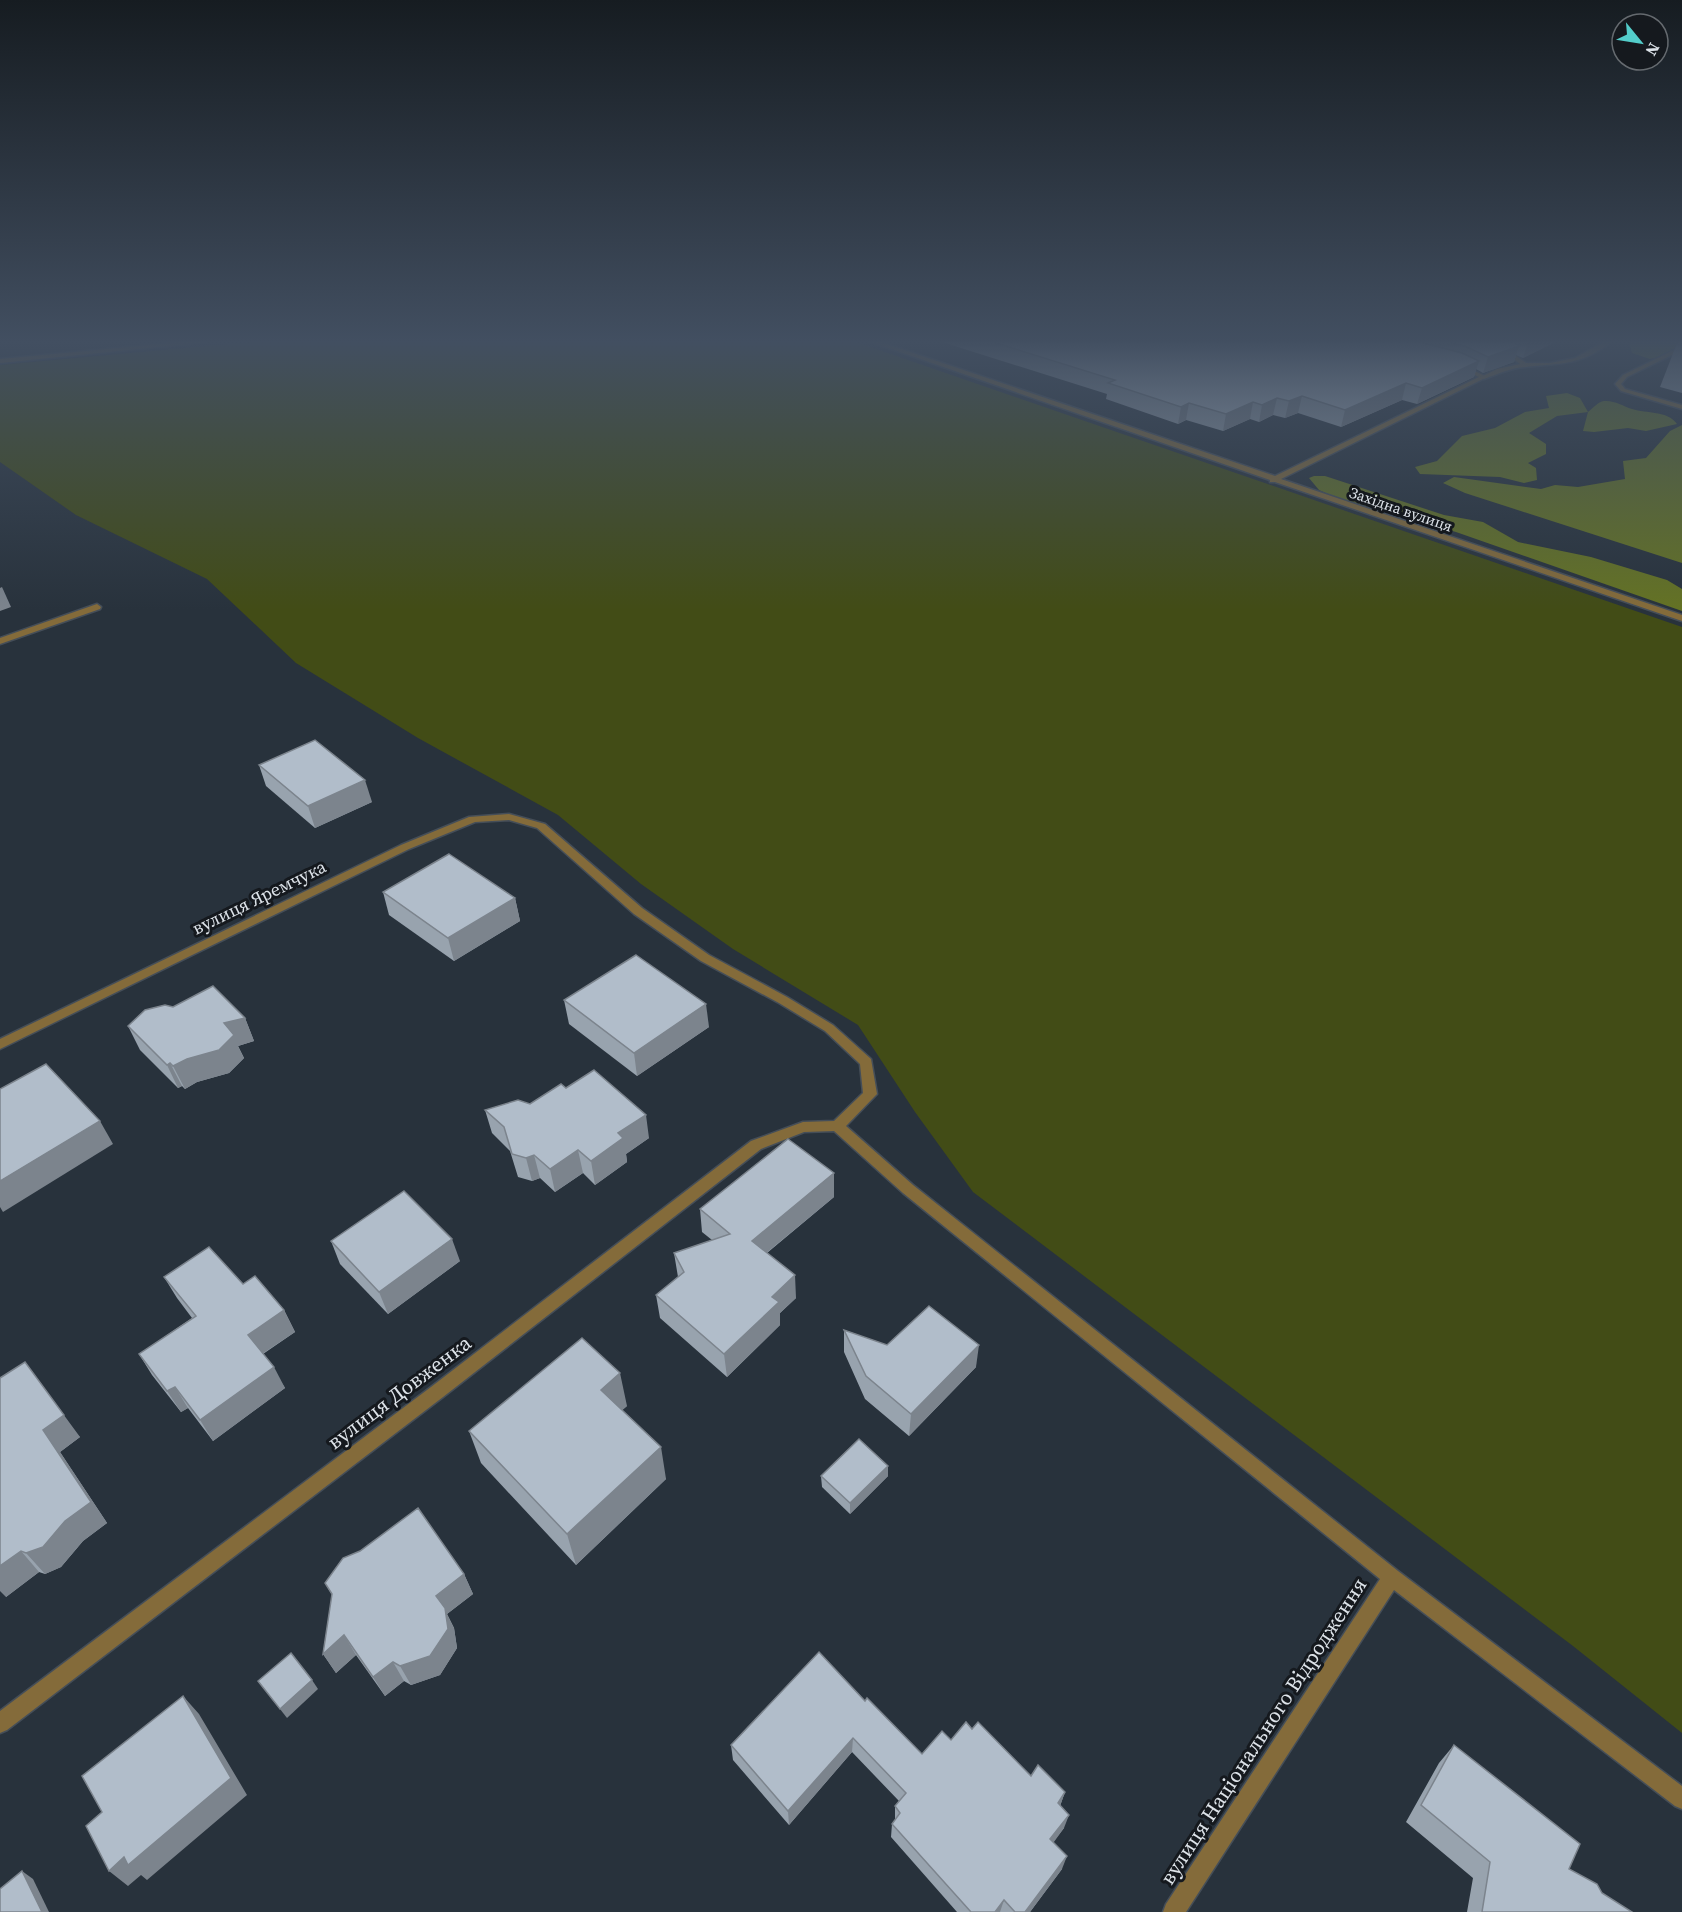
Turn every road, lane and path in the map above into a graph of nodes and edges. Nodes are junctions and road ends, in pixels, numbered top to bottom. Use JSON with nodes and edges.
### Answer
{"nodes":[{"id":1,"x":1132,"y":431,"type":"edge"},
{"id":2,"x":1373,"y":431,"type":"edge"},
{"id":3,"x":1273,"y":480,"type":"junction"},
{"id":4,"x":98,"y":607,"type":"dead end"},
{"id":5,"x":1682,"y":618,"type":"edge"},
{"id":6,"x":0,"y":641,"type":"edge"},
{"id":7,"x":0,"y":1044,"type":"edge"},
{"id":8,"x":837,"y":1126,"type":"junction"},
{"id":9,"x":1392,"y":1577,"type":"junction"},
{"id":10,"x":0,"y":1723,"type":"edge"},
{"id":11,"x":1682,"y":1799,"type":"edge"},
{"id":12,"x":1174,"y":1912,"type":"edge"}],
"edges":[{"from":1,"to":3,"type":"street","name":"Західна вулиця"},
{"from":2,"to":3,"type":"street"},
{"from":3,"to":5,"type":"street","name":"Західна вулиця"},
{"from":4,"to":6,"type":"street"},
{"from":7,"to":8,"type":"street","name":"вулиця Яремчука"},
{"from":8,"to":9,"type":"street"},
{"from":8,"to":10,"type":"street","name":"вулиця Довженка"},
{"from":9,"to":11,"type":"street"},
{"from":9,"to":12,"type":"street","name":"вулиця Національного Відродження"}]}
